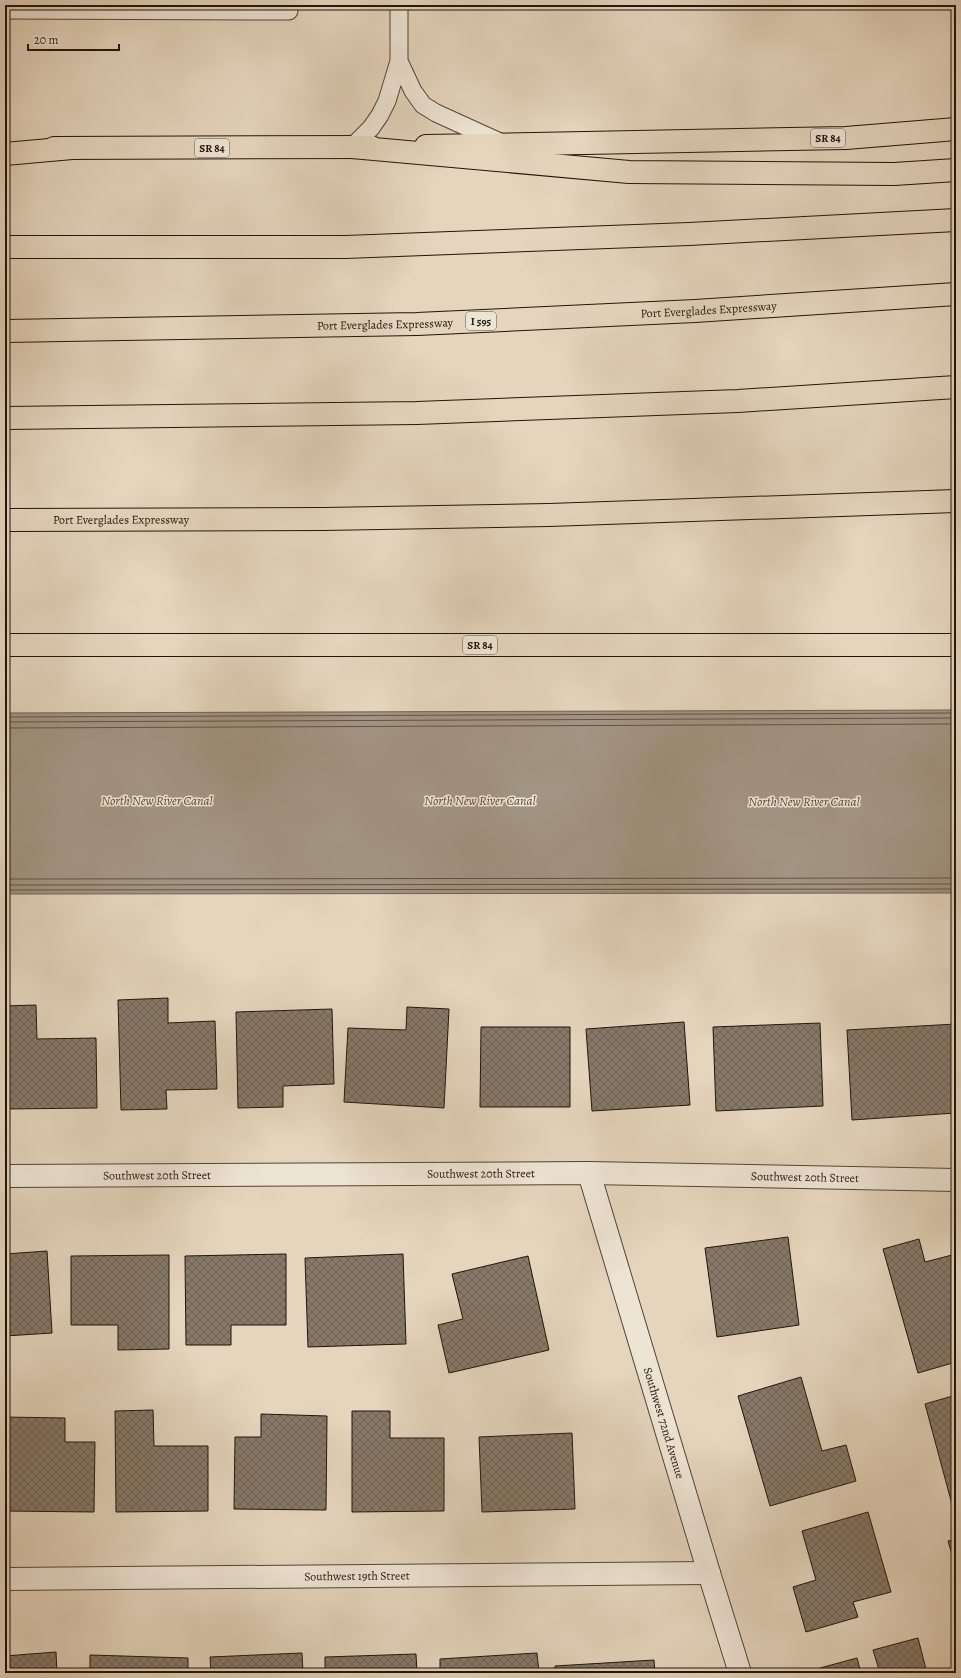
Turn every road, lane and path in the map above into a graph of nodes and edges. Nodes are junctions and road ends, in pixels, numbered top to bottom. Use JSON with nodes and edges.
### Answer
{"nodes":[{"id":1,"x":289,"y":5,"type":"edge"},
{"id":2,"x":399,"y":5,"type":"edge"},
{"id":3,"x":5,"y":10,"type":"edge"},
{"id":4,"x":399,"y":61,"type":"junction"},
{"id":5,"x":956,"y":128,"type":"edge"},
{"id":6,"x":504,"y":144,"type":"junction"},
{"id":7,"x":352,"y":147,"type":"junction"},
{"id":8,"x":5,"y":148,"type":"edge"},
{"id":9,"x":72,"y":148,"type":"junction"},
{"id":10,"x":5,"y":154,"type":"edge"},
{"id":11,"x":956,"y":170,"type":"edge"},
{"id":12,"x":956,"y":220,"type":"edge"},
{"id":13,"x":5,"y":247,"type":"edge"},
{"id":14,"x":956,"y":294,"type":"edge"},
{"id":15,"x":5,"y":331,"type":"edge"},
{"id":16,"x":956,"y":387,"type":"edge"},
{"id":17,"x":5,"y":418,"type":"edge"},
{"id":18,"x":956,"y":501,"type":"edge"},
{"id":19,"x":5,"y":520,"type":"edge"},
{"id":20,"x":5,"y":645,"type":"edge"},
{"id":21,"x":956,"y":645,"type":"edge"},
{"id":22,"x":589,"y":1173,"type":"junction"},
{"id":23,"x":5,"y":1176,"type":"edge"},
{"id":24,"x":956,"y":1180,"type":"edge"},
{"id":25,"x":709,"y":1573,"type":"junction"},
{"id":26,"x":5,"y":1579,"type":"edge"},
{"id":27,"x":740,"y":1673,"type":"edge"}],
"edges":[{"from":1,"to":3,"type":"lane"},
{"from":2,"to":4,"type":"lane"},
{"from":4,"to":6,"type":"lane"},
{"from":4,"to":7,"type":"lane"},
{"from":5,"to":6,"type":"main road","number":"SR 84"},
{"from":6,"to":7,"type":"main road","number":"SR 84"},
{"from":7,"to":9,"type":"main road","number":"SR 84"},
{"from":7,"to":11,"type":"main road"},
{"from":8,"to":9,"type":"main road","number":"SR 84"},
{"from":9,"to":10,"type":"main road"},
{"from":12,"to":13,"type":"main road"},
{"from":14,"to":15,"type":"main road","name":"Port Everglades Expressway","number":"I 595"},
{"from":16,"to":17,"type":"main road"},
{"from":18,"to":19,"type":"main road","name":"Port Everglades Expressway"},
{"from":20,"to":21,"type":"main road","number":"SR 84"},
{"from":22,"to":23,"type":"street","name":"Southwest 20th Street"},
{"from":22,"to":24,"type":"street","name":"Southwest 20th Street"},
{"from":22,"to":25,"type":"street","name":"Southwest 72nd Avenue"},
{"from":25,"to":26,"type":"street","name":"Southwest 19th Street"},
{"from":25,"to":27,"type":"street","name":"Southwest 72nd Avenue"}]}
